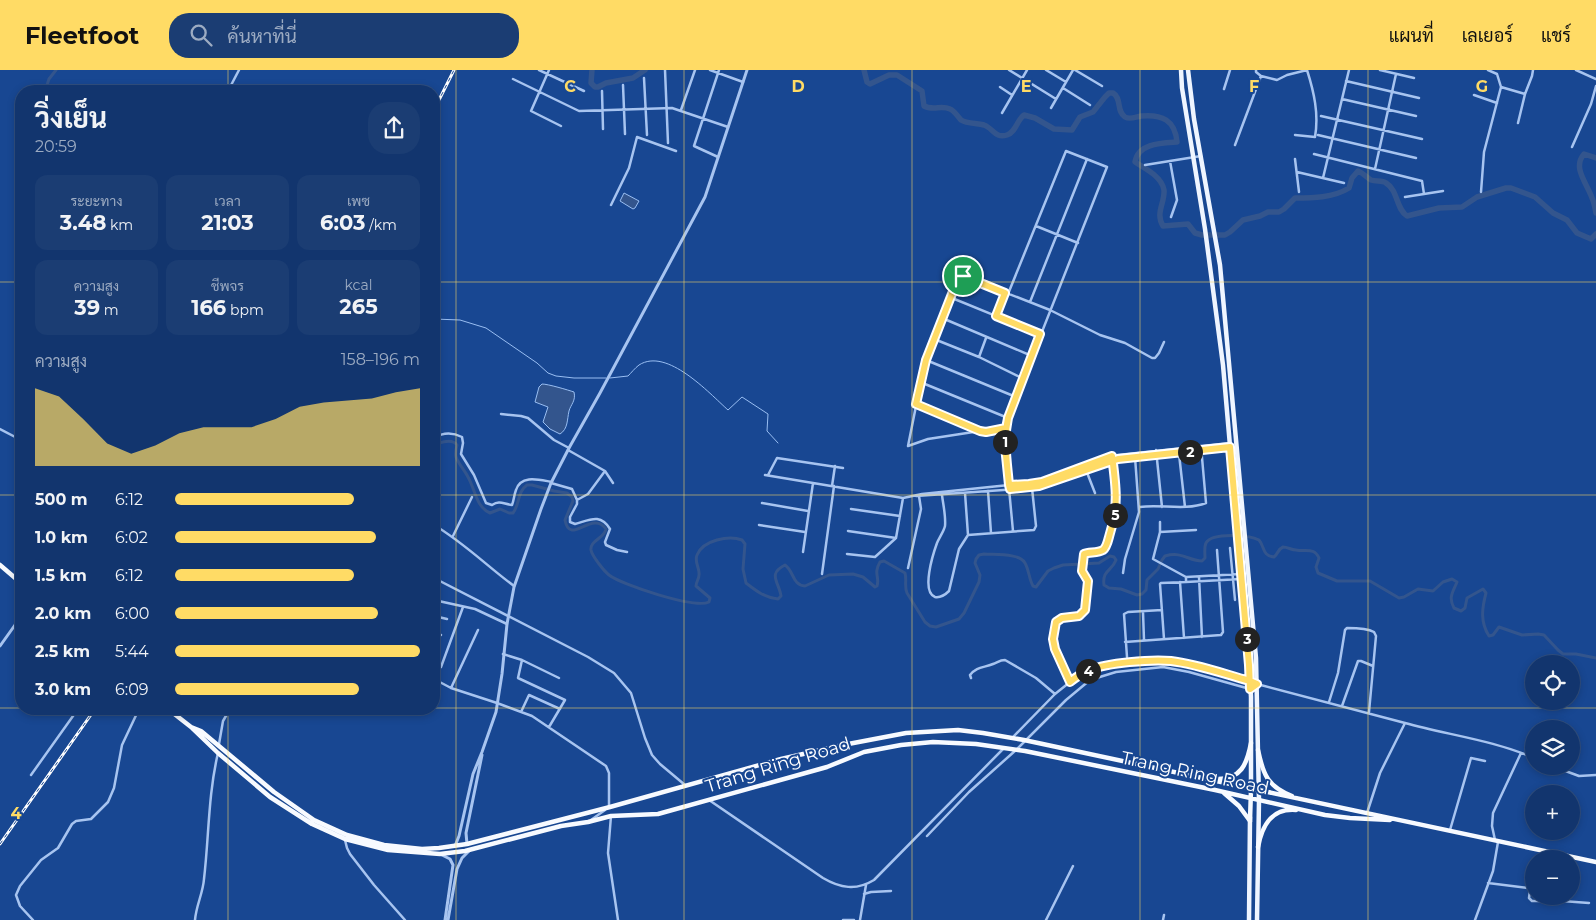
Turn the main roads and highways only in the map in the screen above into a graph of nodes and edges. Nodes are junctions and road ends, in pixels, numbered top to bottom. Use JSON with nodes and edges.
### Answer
{"nodes":[{"id":1,"x":1181,"y":70,"type":"edge"},
{"id":2,"x":1188,"y":70,"type":"edge"},
{"id":3,"x":0,"y":565,"type":"edge"},
{"id":4,"x":15,"y":579,"type":"edge"},
{"id":5,"x":1250,"y":681,"type":"junction"},
{"id":6,"x":1257,"y":684,"type":"junction"},
{"id":7,"x":1250,"y":689,"type":"junction"},
{"id":8,"x":176,"y":715,"type":"edge"},
{"id":9,"x":191,"y":727,"type":"junction"},
{"id":10,"x":1251,"y":743,"type":"junction"},
{"id":11,"x":1258,"y":750,"type":"junction"},
{"id":12,"x":1195,"y":777,"type":"junction"},
{"id":13,"x":1218,"y":790,"type":"junction"},
{"id":14,"x":1251,"y":790,"type":"junction"},
{"id":15,"x":1258,"y":791,"type":"junction"},
{"id":16,"x":1251,"y":798,"type":"junction"},
{"id":17,"x":1259,"y":800,"type":"junction"},
{"id":18,"x":1306,"y":800,"type":"junction"},
{"id":19,"x":1312,"y":812,"type":"junction"},
{"id":20,"x":1250,"y":821,"type":"junction"},
{"id":21,"x":1409,"y":822,"type":"junction"},
{"id":22,"x":1258,"y":847,"type":"junction"},
{"id":23,"x":1596,"y":862,"type":"edge"},
{"id":24,"x":1249,"y":920,"type":"edge"},
{"id":25,"x":1257,"y":920,"type":"edge"}],
"edges":[{"from":1,"to":5,"type":"main road"},
{"from":2,"to":6,"type":"main road"},
{"from":3,"to":4,"type":"highway"},
{"from":5,"to":6,"type":"main road"},
{"from":5,"to":7,"type":"main road"},
{"from":6,"to":7,"type":"main road"},
{"from":6,"to":11,"type":"main road"},
{"from":7,"to":10,"type":"main road"},
{"from":8,"to":9,"type":"highway","name":"Trang Ring Road"},
{"from":9,"to":12,"type":"highway","name":"Trang Ring Road"},
{"from":9,"to":13,"type":"highway","name":"Trang Ring Road"},
{"from":10,"to":12,"type":"highway"},
{"from":10,"to":14,"type":"main road"},
{"from":11,"to":15,"type":"main road"},
{"from":11,"to":18,"type":"highway"},
{"from":12,"to":14,"type":"highway","name":"Trang Ring Road"},
{"from":13,"to":16,"type":"highway","name":"Trang Ring Road"},
{"from":13,"to":20,"type":"highway"},
{"from":14,"to":15,"type":"highway","name":"Trang Ring Road"},
{"from":14,"to":16,"type":"highway"},
{"from":15,"to":17,"type":"main road"},
{"from":15,"to":18,"type":"highway","name":"Trang Ring Road"},
{"from":16,"to":17,"type":"highway","name":"Trang Ring Road"},
{"from":16,"to":20,"type":"main road"},
{"from":17,"to":19,"type":"highway","name":"Trang Ring Road"},
{"from":17,"to":22,"type":"main road"},
{"from":18,"to":21,"type":"highway","name":"Trang Ring Road"},
{"from":19,"to":21,"type":"highway","name":"Trang Ring Road"},
{"from":19,"to":22,"type":"highway"},
{"from":20,"to":24,"type":"main road"},
{"from":21,"to":23,"type":"highway","name":"Trang Ring Road"},
{"from":22,"to":25,"type":"main road"}]}
